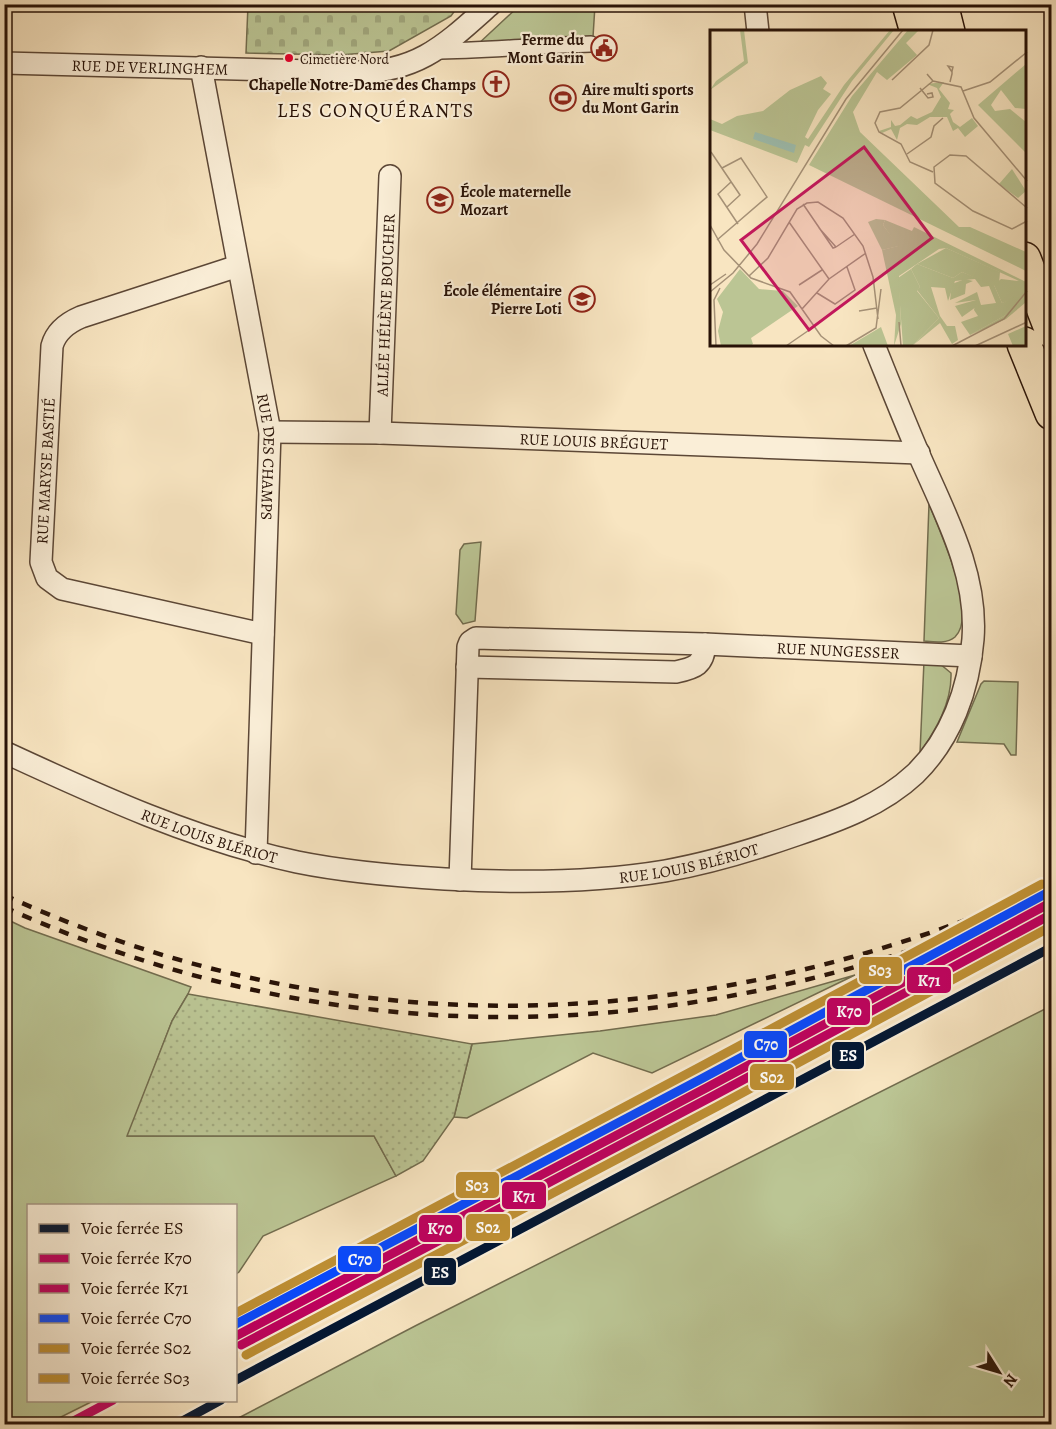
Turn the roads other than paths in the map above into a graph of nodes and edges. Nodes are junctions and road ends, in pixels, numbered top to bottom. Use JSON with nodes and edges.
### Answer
{"nodes":[{"id":1,"x":491,"y":4,"type":"edge"},
{"id":2,"x":755,"y":4,"type":"edge"},
{"id":3,"x":909,"y":4,"type":"edge"},
{"id":4,"x":940,"y":4,"type":"edge"},
{"id":5,"x":758,"y":30,"type":"edge"},
{"id":6,"x":916,"y":30,"type":"edge"},
{"id":7,"x":947,"y":30,"type":"edge"},
{"id":8,"x":591,"y":44,"type":"dead end"},
{"id":9,"x":434,"y":51,"type":"junction"},
{"id":10,"x":4,"y":63,"type":"edge"},
{"id":11,"x":201,"y":67,"type":"junction"},
{"id":12,"x":390,"y":176,"type":"dead end"},
{"id":13,"x":1026,"y":264,"type":"edge"},
{"id":14,"x":238,"y":266,"type":"junction"},
{"id":15,"x":1052,"y":331,"type":"edge"},
{"id":16,"x":874,"y":346,"type":"edge"},
{"id":17,"x":1025,"y":346,"type":"edge"},
{"id":18,"x":1052,"y":413,"type":"edge"},
{"id":19,"x":270,"y":432,"type":"junction"},
{"id":20,"x":380,"y":433,"type":"junction"},
{"id":21,"x":919,"y":453,"type":"junction"},
{"id":22,"x":263,"y":634,"type":"junction"},
{"id":23,"x":705,"y":644,"type":"junction"},
{"id":24,"x":971,"y":656,"type":"junction"},
{"id":25,"x":467,"y":667,"type":"junction"},
{"id":26,"x":4,"y":752,"type":"edge"},
{"id":27,"x":256,"y":853,"type":"junction"},
{"id":28,"x":460,"y":879,"type":"junction"}],
"edges":[{"from":1,"to":9,"type":"street","name":"RUE DE VERLINGHEM"},
{"from":2,"to":5,"type":"street"},
{"from":3,"to":6,"type":"highway"},
{"from":4,"to":7,"type":"highway"},
{"from":8,"to":9,"type":"street"},
{"from":9,"to":11,"type":"street","name":"RUE DE VERLINGHEM"},
{"from":10,"to":11,"type":"street","name":"RUE DE VERLINGHEM"},
{"from":11,"to":14,"type":"street","name":"RUE DES CHAMPS"},
{"from":12,"to":20,"type":"street","name":"ALLÉE HÉLÈNE BOUCHER"},
{"from":13,"to":15,"type":"highway"},
{"from":14,"to":19,"type":"street","name":"RUE DES CHAMPS"},
{"from":14,"to":22,"type":"street","name":"RUE MARYSE BASTIÉ"},
{"from":16,"to":21,"type":"street","name":"RUE LOUIS BLÉRIOT"},
{"from":17,"to":18,"type":"highway"},
{"from":19,"to":20,"type":"street","name":"RUE LOUIS BRÉGUET"},
{"from":19,"to":22,"type":"street","name":"RUE DES CHAMPS"},
{"from":20,"to":21,"type":"street","name":"RUE LOUIS BRÉGUET"},
{"from":21,"to":24,"type":"street","name":"RUE LOUIS BLÉRIOT"},
{"from":22,"to":27,"type":"street","name":"RUE DES CHAMPS"},
{"from":23,"to":24,"type":"street","name":"RUE NUNGESSER"},
{"from":23,"to":25,"type":"street"},
{"from":23,"to":25,"type":"street","name":"RUE NUNGESSER"},
{"from":24,"to":28,"type":"street","name":"RUE LOUIS BLÉRIOT"},
{"from":25,"to":28,"type":"street","name":"RUE NUNGESSER"},
{"from":26,"to":27,"type":"street","name":"RUE LOUIS BLÉRIOT"},
{"from":27,"to":28,"type":"street","name":"RUE LOUIS BLÉRIOT"}]}
